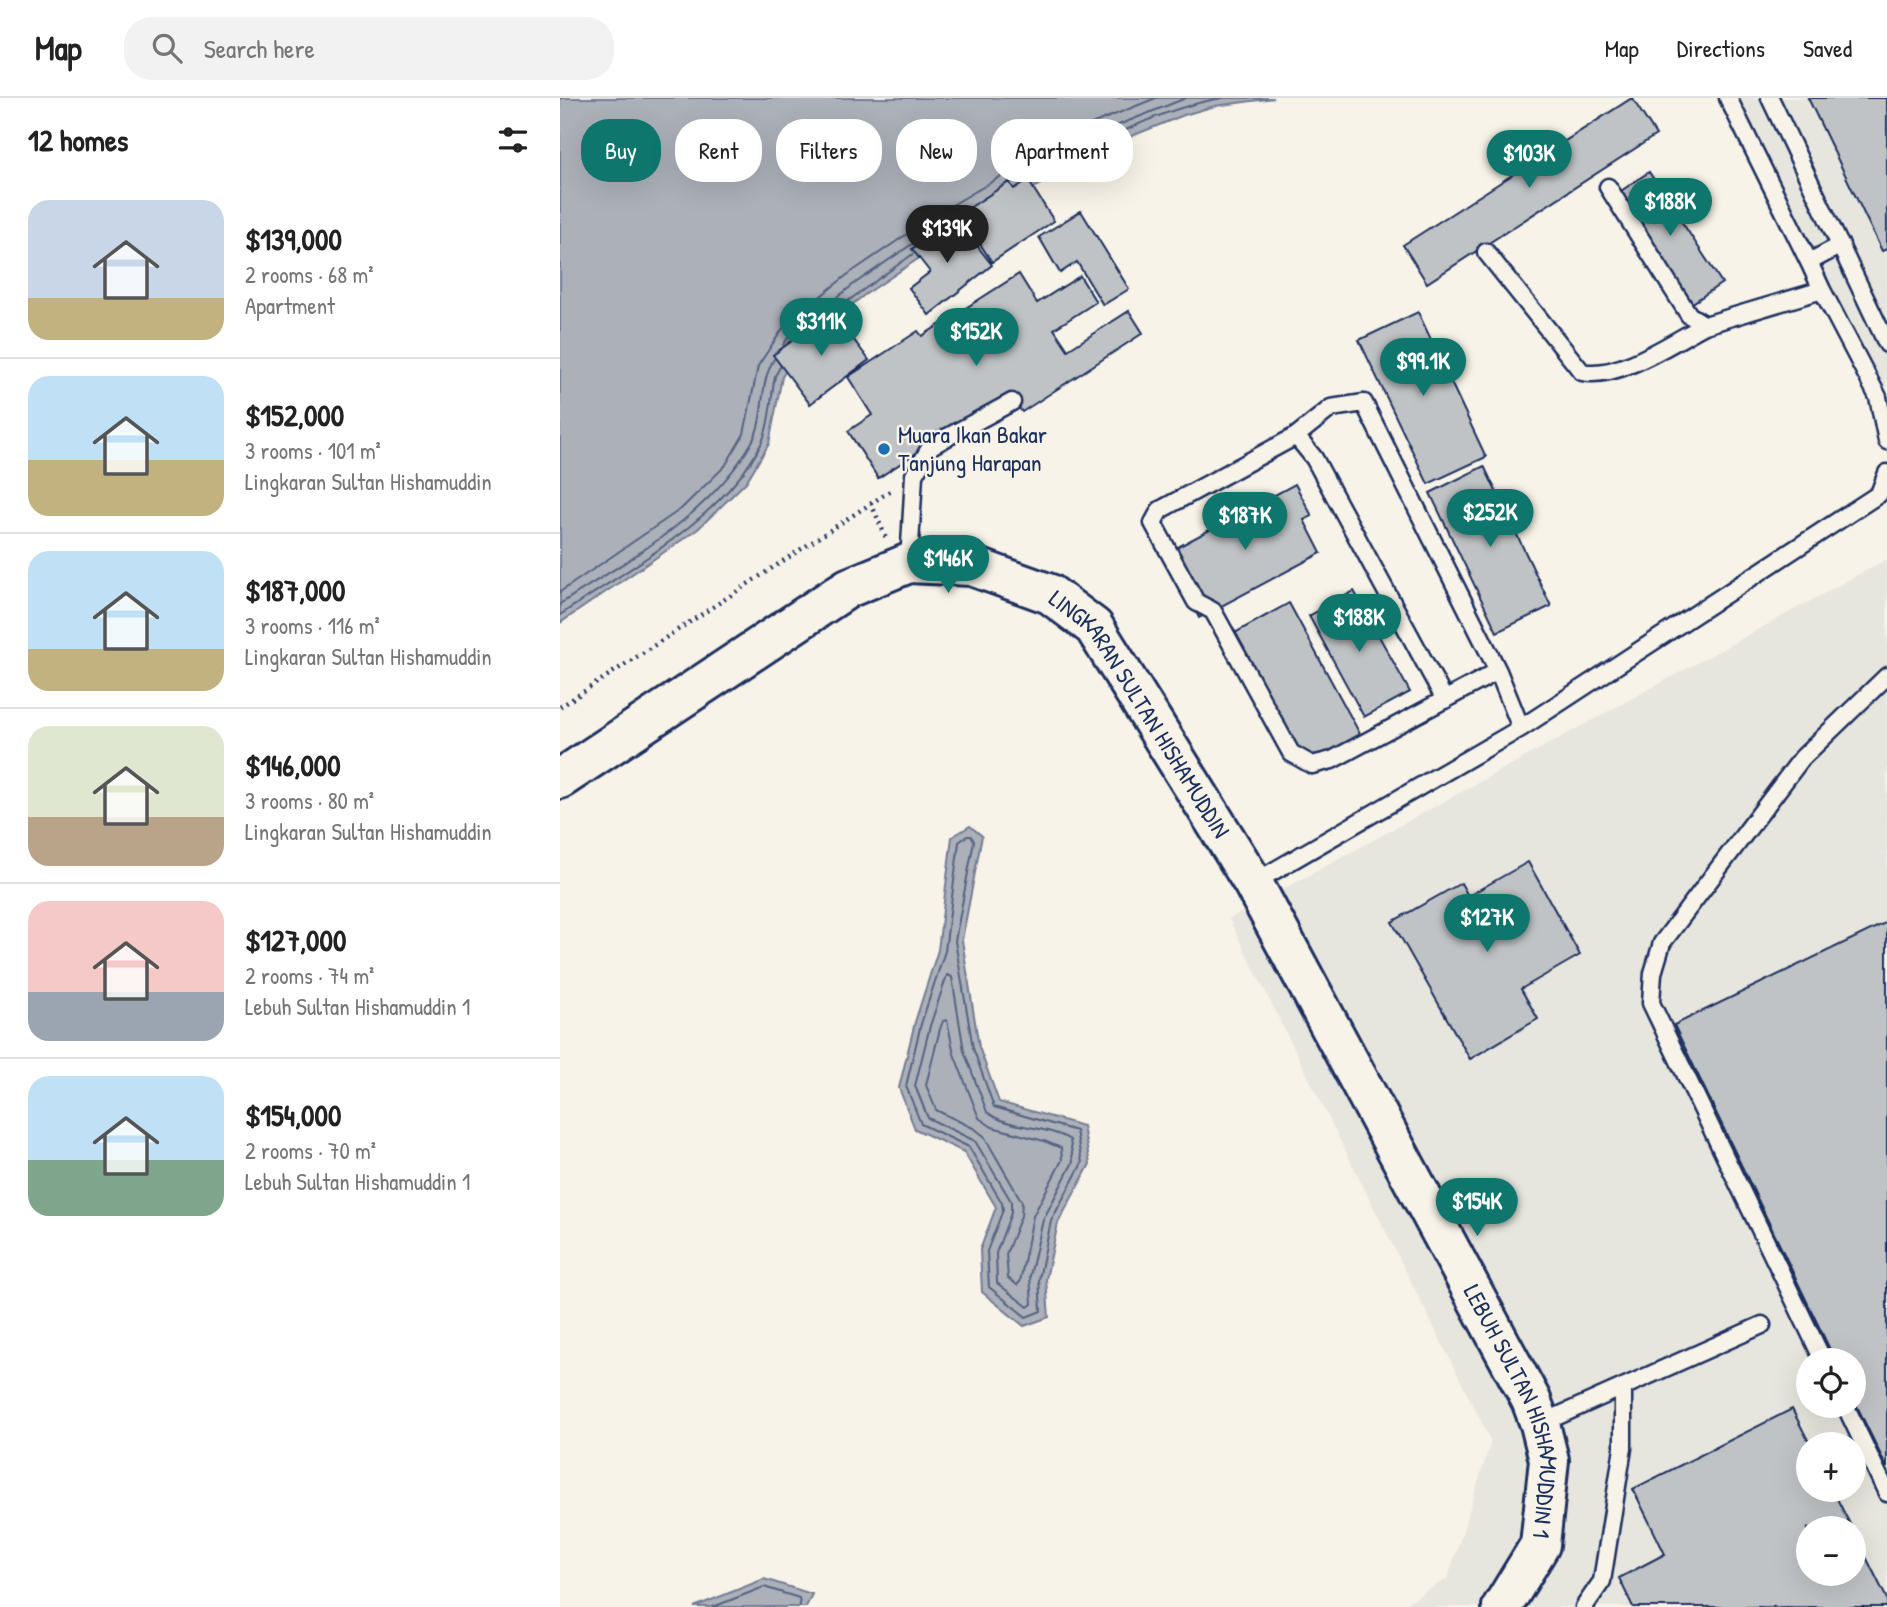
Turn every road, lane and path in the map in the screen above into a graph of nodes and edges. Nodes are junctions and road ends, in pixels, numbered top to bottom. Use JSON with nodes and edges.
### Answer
{"nodes":[{"id":1,"x":1728,"y":98,"type":"edge"},
{"id":2,"x":1770,"y":98,"type":"edge"},
{"id":3,"x":1608,"y":187,"type":"dead end"},
{"id":4,"x":1842,"y":245,"type":"junction"},
{"id":5,"x":1486,"y":253,"type":"dead end"},
{"id":6,"x":1809,"y":262,"type":"junction"},
{"id":7,"x":1822,"y":290,"type":"junction"},
{"id":8,"x":1705,"y":325,"type":"junction"},
{"id":9,"x":1887,"y":344,"type":"edge"},
{"id":10,"x":1012,"y":402,"type":"dead end"},
{"id":11,"x":1296,"y":436,"type":"junction"},
{"id":12,"x":1887,"y":441,"type":"edge"},
{"id":13,"x":1887,"y":473,"type":"edge"},
{"id":14,"x":914,"y":475,"type":"junction"},
{"id":15,"x":909,"y":563,"type":"junction"},
{"id":16,"x":1498,"y":671,"type":"junction"},
{"id":17,"x":1887,"y":676,"type":"edge"},
{"id":18,"x":1446,"y":699,"type":"junction"},
{"id":19,"x":560,"y":707,"type":"edge"},
{"id":20,"x":1521,"y":728,"type":"junction"},
{"id":21,"x":560,"y":779,"type":"edge"},
{"id":22,"x":1253,"y":883,"type":"junction"},
{"id":23,"x":1762,"y":1325,"type":"dead end"},
{"id":24,"x":1817,"y":1348,"type":"edge"},
{"id":25,"x":1623,"y":1388,"type":"junction"},
{"id":26,"x":1851,"y":1418,"type":"edge"},
{"id":27,"x":1540,"y":1424,"type":"junction"},
{"id":28,"x":1887,"y":1493,"type":"edge"},
{"id":29,"x":1502,"y":1607,"type":"edge"},
{"id":30,"x":1584,"y":1607,"type":"edge"}],
"edges":[{"from":1,"to":6,"type":"lane"},
{"from":2,"to":4,"type":"lane"},
{"from":3,"to":8,"type":"lane"},
{"from":4,"to":6,"type":"lane"},
{"from":4,"to":9,"type":"lane"},
{"from":5,"to":8,"type":"lane"},
{"from":6,"to":7,"type":"lane"},
{"from":7,"to":8,"type":"lane"},
{"from":7,"to":12,"type":"lane"},
{"from":10,"to":14,"type":"lane"},
{"from":11,"to":16,"type":"lane"},
{"from":11,"to":18,"type":"lane"},
{"from":11,"to":18,"type":"lane"},
{"from":13,"to":20,"type":"lane"},
{"from":14,"to":15,"type":"lane"},
{"from":14,"to":19,"type":"path"},
{"from":15,"to":21,"type":"street","name":"LINGKARAN SULTAN HISHAMUDDIN"},
{"from":15,"to":22,"type":"street","name":"LINGKARAN SULTAN HISHAMUDDIN"},
{"from":16,"to":18,"type":"lane"},
{"from":16,"to":20,"type":"lane"},
{"from":17,"to":24,"type":"lane"},
{"from":20,"to":22,"type":"lane"},
{"from":22,"to":27,"type":"street","name":"LEBUH SULTAN HISHAMUDDIN 1"},
{"from":23,"to":25,"type":"lane"},
{"from":25,"to":27,"type":"lane"},
{"from":25,"to":30,"type":"lane"},
{"from":26,"to":28,"type":"lane"},
{"from":27,"to":29,"type":"street","name":"LEBUH SULTAN HISHAMUDDIN 1"}]}
